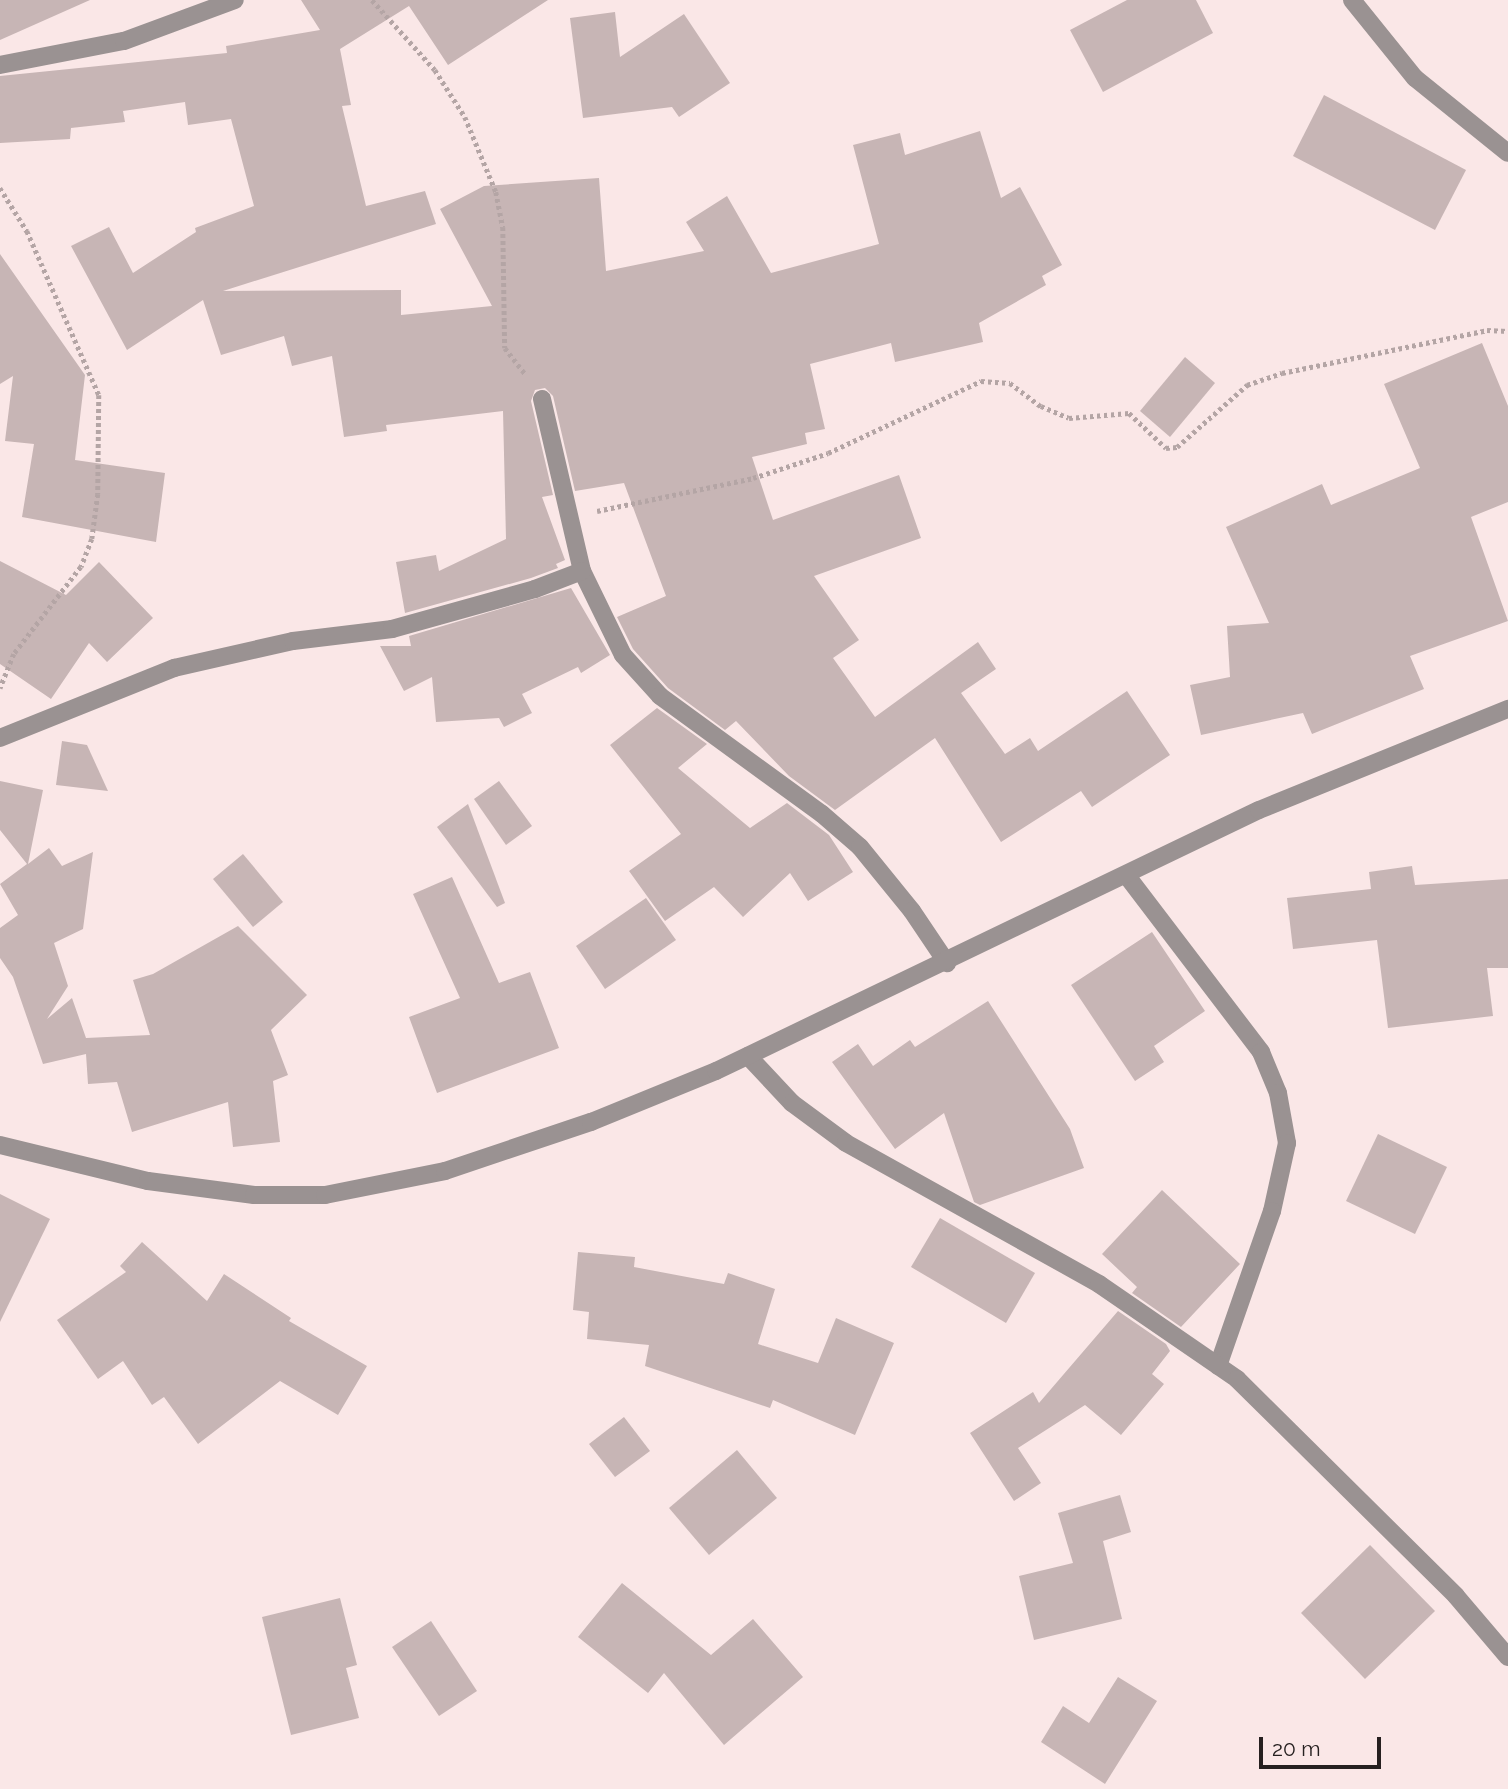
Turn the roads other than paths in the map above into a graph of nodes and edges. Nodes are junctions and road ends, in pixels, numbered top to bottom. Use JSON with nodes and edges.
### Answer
{"nodes":[{"id":1,"x":234,"y":0,"type":"edge"},
{"id":2,"x":1352,"y":0,"type":"edge"},
{"id":3,"x":0,"y":65,"type":"edge"},
{"id":4,"x":1508,"y":153,"type":"edge"},
{"id":5,"x":542,"y":398,"type":"road end"},
{"id":6,"x":582,"y":571,"type":"junction"},
{"id":7,"x":1508,"y":709,"type":"edge"},
{"id":8,"x":0,"y":738,"type":"edge"},
{"id":9,"x":1127,"y":876,"type":"junction"},
{"id":10,"x":947,"y":963,"type":"junction"},
{"id":11,"x":748,"y":1056,"type":"junction"},
{"id":12,"x":0,"y":1145,"type":"edge"},
{"id":13,"x":1218,"y":1366,"type":"junction"},
{"id":14,"x":1508,"y":1657,"type":"edge"}],
"edges":[{"from":1,"to":3,"type":"street"},
{"from":2,"to":4,"type":"street"},
{"from":5,"to":6,"type":"street"},
{"from":6,"to":8,"type":"street"},
{"from":6,"to":10,"type":"street"},
{"from":7,"to":9,"type":"street"},
{"from":9,"to":10,"type":"street"},
{"from":9,"to":13,"type":"street"},
{"from":10,"to":11,"type":"street"},
{"from":11,"to":12,"type":"street"},
{"from":11,"to":13,"type":"street"},
{"from":13,"to":14,"type":"street"}]}
